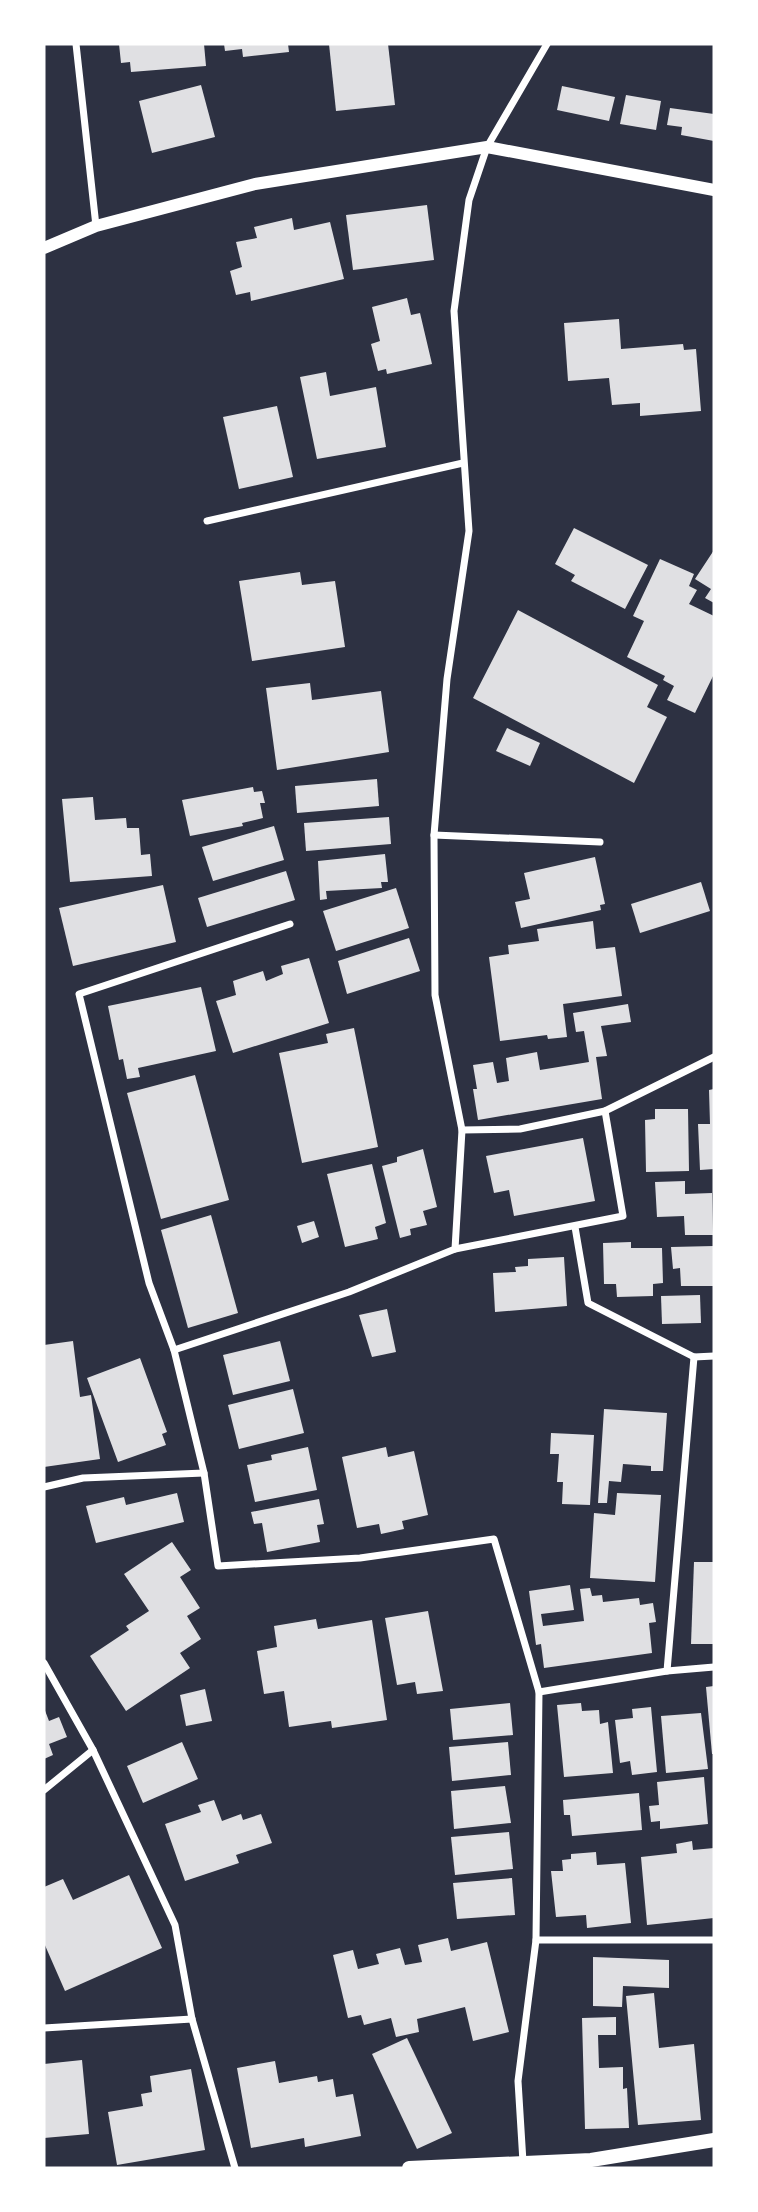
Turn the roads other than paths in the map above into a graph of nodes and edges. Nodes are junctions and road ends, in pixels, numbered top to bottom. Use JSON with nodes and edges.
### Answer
{"nodes":[{"id":1,"x":76,"y":44,"type":"edge"},
{"id":2,"x":547,"y":44,"type":"edge"},
{"id":3,"x":487,"y":147,"type":"junction"},
{"id":4,"x":714,"y":190,"type":"edge"},
{"id":5,"x":96,"y":226,"type":"junction"},
{"id":6,"x":44,"y":248,"type":"edge"},
{"id":7,"x":463,"y":463,"type":"junction"},
{"id":8,"x":207,"y":521,"type":"dead end"},
{"id":9,"x":435,"y":835,"type":"junction"},
{"id":10,"x":600,"y":842,"type":"dead end"},
{"id":11,"x":290,"y":924,"type":"dead end"},
{"id":12,"x":714,"y":1057,"type":"edge"},
{"id":13,"x":605,"y":1111,"type":"junction"},
{"id":14,"x":462,"y":1130,"type":"junction"},
{"id":15,"x":575,"y":1227,"type":"junction"},
{"id":16,"x":455,"y":1249,"type":"junction"},
{"id":17,"x":174,"y":1350,"type":"junction"},
{"id":18,"x":714,"y":1356,"type":"edge"},
{"id":19,"x":694,"y":1357,"type":"junction"},
{"id":20,"x":204,"y":1473,"type":"junction"},
{"id":21,"x":44,"y":1487,"type":"edge"},
{"id":22,"x":44,"y":1663,"type":"edge"},
{"id":23,"x":714,"y":1667,"type":"edge"},
{"id":24,"x":667,"y":1671,"type":"junction"},
{"id":25,"x":539,"y":1692,"type":"junction"},
{"id":26,"x":93,"y":1750,"type":"junction"},
{"id":27,"x":44,"y":1790,"type":"edge"},
{"id":28,"x":536,"y":1940,"type":"junction"},
{"id":29,"x":714,"y":1940,"type":"edge"},
{"id":30,"x":192,"y":2019,"type":"junction"},
{"id":31,"x":44,"y":2028,"type":"edge"},
{"id":32,"x":714,"y":2140,"type":"edge"},
{"id":33,"x":523,"y":2162,"type":"junction"},
{"id":34,"x":592,"y":2164,"type":"edge"},
{"id":35,"x":235,"y":2168,"type":"edge"},
{"id":36,"x":409,"y":2168,"type":"edge"}],
"edges":[{"from":1,"to":5,"type":"street"},
{"from":2,"to":3,"type":"street"},
{"from":3,"to":4,"type":"street"},
{"from":3,"to":5,"type":"street"},
{"from":3,"to":7,"type":"street"},
{"from":5,"to":6,"type":"street"},
{"from":7,"to":8,"type":"street"},
{"from":7,"to":9,"type":"street"},
{"from":9,"to":10,"type":"street"},
{"from":9,"to":14,"type":"street"},
{"from":11,"to":17,"type":"street"},
{"from":12,"to":13,"type":"street"},
{"from":13,"to":14,"type":"street"},
{"from":13,"to":15,"type":"street"},
{"from":14,"to":16,"type":"street"},
{"from":15,"to":16,"type":"street"},
{"from":15,"to":19,"type":"street"},
{"from":16,"to":17,"type":"street"},
{"from":17,"to":20,"type":"street"},
{"from":18,"to":19,"type":"street"},
{"from":19,"to":24,"type":"street"},
{"from":20,"to":21,"type":"street"},
{"from":20,"to":25,"type":"street"},
{"from":22,"to":26,"type":"street"},
{"from":23,"to":24,"type":"street"},
{"from":24,"to":25,"type":"street"},
{"from":25,"to":28,"type":"street"},
{"from":26,"to":27,"type":"street"},
{"from":26,"to":30,"type":"street"},
{"from":28,"to":29,"type":"street"},
{"from":28,"to":33,"type":"street"},
{"from":30,"to":31,"type":"street"},
{"from":30,"to":35,"type":"street"},
{"from":32,"to":34,"type":"main road"},
{"from":33,"to":34,"type":"main road"},
{"from":33,"to":36,"type":"main road"}]}
